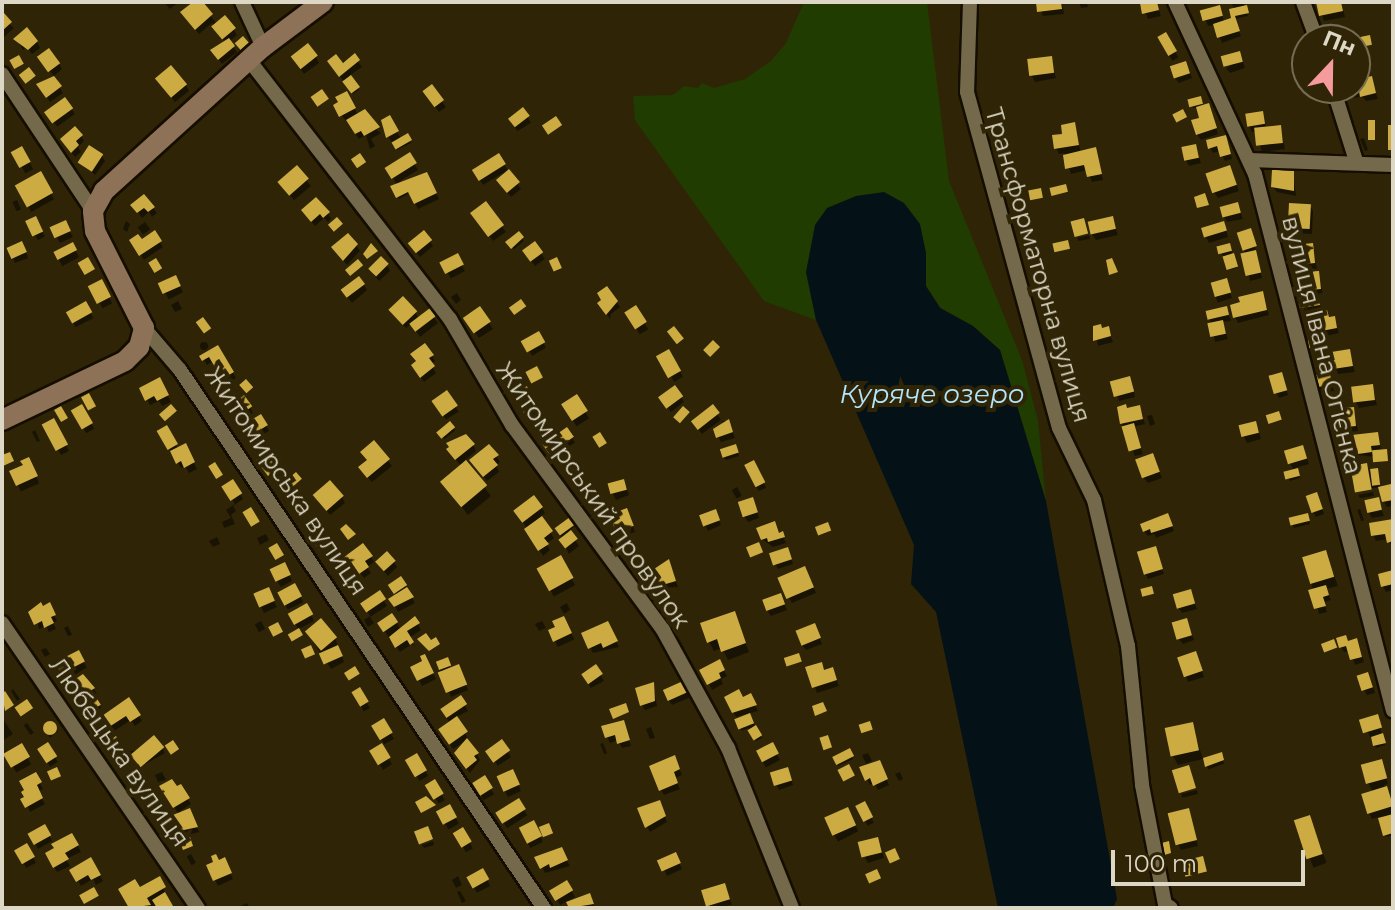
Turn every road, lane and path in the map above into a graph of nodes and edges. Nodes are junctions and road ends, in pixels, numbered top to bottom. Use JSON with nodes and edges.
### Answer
{"nodes":[{"id":1,"x":242,"y":2,"type":"edge"},
{"id":2,"x":323,"y":2,"type":"edge"},
{"id":3,"x":970,"y":2,"type":"edge"},
{"id":4,"x":1175,"y":2,"type":"edge"},
{"id":5,"x":1303,"y":2,"type":"edge"},
{"id":6,"x":1311,"y":24,"type":"edge"},
{"id":7,"x":256,"y":54,"type":"junction"},
{"id":8,"x":2,"y":74,"type":"edge"},
{"id":9,"x":1338,"y":104,"type":"edge"},
{"id":10,"x":1249,"y":160,"type":"junction"},
{"id":11,"x":1356,"y":161,"type":"junction"},
{"id":12,"x":1393,"y":165,"type":"edge"},
{"id":13,"x":93,"y":211,"type":"junction"},
{"id":14,"x":144,"y":328,"type":"junction"},
{"id":15,"x":2,"y":420,"type":"edge"},
{"id":16,"x":2,"y":623,"type":"edge"},
{"id":17,"x":1393,"y":711,"type":"edge"},
{"id":18,"x":198,"y":908,"type":"edge"},
{"id":19,"x":544,"y":908,"type":"edge"},
{"id":20,"x":792,"y":908,"type":"edge"},
{"id":21,"x":1171,"y":908,"type":"edge"}],
"edges":[{"from":1,"to":7,"type":"street","name":"Житомирський провулок"},
{"from":2,"to":7,"type":"street"},
{"from":3,"to":21,"type":"street","name":"Трансформаторна вулиця"},
{"from":4,"to":10,"type":"street","name":"вулиця Івана Огієнка"},
{"from":5,"to":6,"type":"street"},
{"from":7,"to":13,"type":"street"},
{"from":7,"to":20,"type":"street","name":"Житомирський провулок"},
{"from":8,"to":13,"type":"street","name":"Житомирська вулиця"},
{"from":9,"to":11,"type":"street"},
{"from":10,"to":11,"type":"street"},
{"from":10,"to":17,"type":"street","name":"вулиця Івана Огієнка"},
{"from":11,"to":12,"type":"street"},
{"from":13,"to":14,"type":"street","name":"Житомирська вулиця"},
{"from":14,"to":15,"type":"street"},
{"from":14,"to":19,"type":"street","name":"Житомирська вулиця"},
{"from":16,"to":18,"type":"street","name":"Любецька вулиця"}]}
